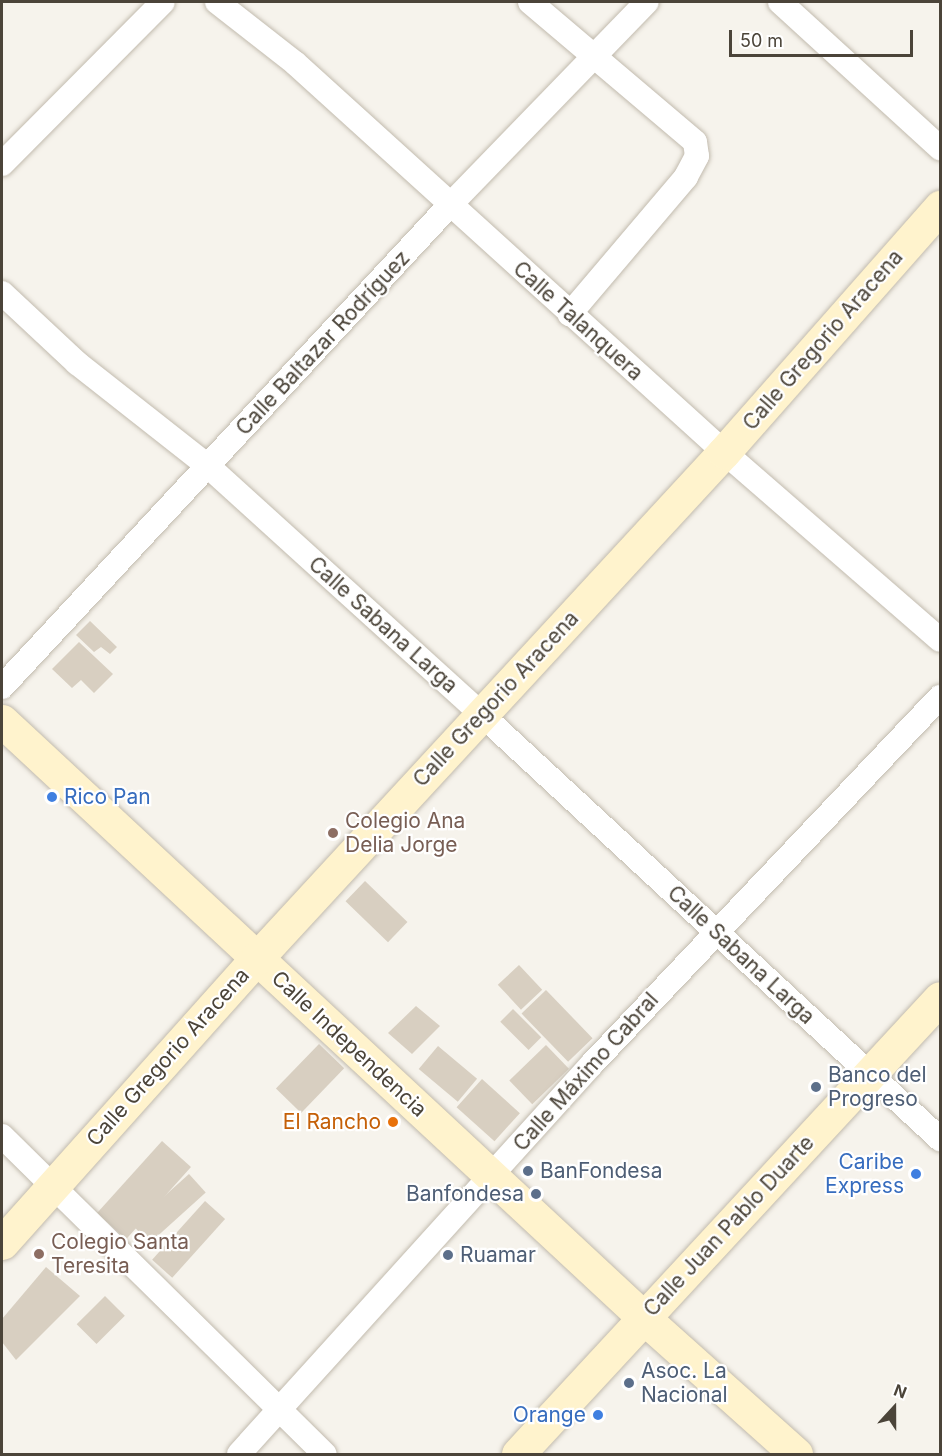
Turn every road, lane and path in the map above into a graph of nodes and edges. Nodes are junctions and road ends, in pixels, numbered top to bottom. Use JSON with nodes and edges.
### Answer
{"nodes":[{"id":1,"x":164,"y":2,"type":"edge"},
{"id":2,"x":217,"y":2,"type":"edge"},
{"id":3,"x":530,"y":2,"type":"edge"},
{"id":4,"x":647,"y":2,"type":"edge"},
{"id":5,"x":780,"y":2,"type":"edge"},
{"id":6,"x":594,"y":59,"type":"junction"},
{"id":7,"x":940,"y":148,"type":"edge"},
{"id":8,"x":2,"y":164,"type":"edge"},
{"id":9,"x":449,"y":206,"type":"junction"},
{"id":10,"x":940,"y":207,"type":"edge"},
{"id":11,"x":2,"y":293,"type":"edge"},
{"id":12,"x":570,"y":314,"type":"junction"},
{"id":13,"x":724,"y":452,"type":"junction"},
{"id":14,"x":209,"y":467,"type":"junction"},
{"id":15,"x":940,"y":640,"type":"edge"},
{"id":16,"x":2,"y":687,"type":"edge"},
{"id":17,"x":940,"y":697,"type":"edge"},
{"id":18,"x":481,"y":714,"type":"junction"},
{"id":19,"x":2,"y":721,"type":"edge"},
{"id":20,"x":716,"y":931,"type":"junction"},
{"id":21,"x":256,"y":958,"type":"junction"},
{"id":22,"x":940,"y":998,"type":"edge"},
{"id":23,"x":870,"y":1075,"type":"junction"},
{"id":24,"x":2,"y":1137,"type":"edge"},
{"id":25,"x":940,"y":1139,"type":"edge"},
{"id":26,"x":491,"y":1176,"type":"junction"},
{"id":27,"x":53,"y":1186,"type":"junction"},
{"id":28,"x":2,"y":1243,"type":"edge"},
{"id":29,"x":644,"y":1318,"type":"junction"},
{"id":30,"x":278,"y":1412,"type":"junction"},
{"id":31,"x":239,"y":1455,"type":"edge"},
{"id":32,"x":324,"y":1455,"type":"edge"},
{"id":33,"x":518,"y":1455,"type":"edge"},
{"id":34,"x":796,"y":1455,"type":"edge"}],
"edges":[{"from":1,"to":8,"type":"street"},
{"from":2,"to":9,"type":"street","name":"Calle Talanquera"},
{"from":3,"to":6,"type":"street"},
{"from":4,"to":6,"type":"street","name":"Calle Baltazar Rodríguez"},
{"from":5,"to":7,"type":"street"},
{"from":6,"to":9,"type":"street","name":"Calle Baltazar Rodríguez"},
{"from":6,"to":12,"type":"street"},
{"from":9,"to":12,"type":"street","name":"Calle Talanquera"},
{"from":9,"to":14,"type":"street","name":"Calle Baltazar Rodríguez"},
{"from":10,"to":13,"type":"street","name":"Calle Gregorio Aracena"},
{"from":11,"to":14,"type":"street","name":"Calle Sabana Larga"},
{"from":12,"to":13,"type":"street","name":"Calle Talanquera"},
{"from":13,"to":15,"type":"street","name":"Calle Talanquera"},
{"from":13,"to":18,"type":"street","name":"Calle Gregorio Aracena"},
{"from":14,"to":16,"type":"street","name":"Calle Baltazar Rodríguez"},
{"from":14,"to":18,"type":"street","name":"Calle Sabana Larga"},
{"from":17,"to":20,"type":"street","name":"Calle Máximo Cabral"},
{"from":18,"to":20,"type":"street","name":"Calle Sabana Larga"},
{"from":18,"to":21,"type":"street","name":"Calle Gregorio Aracena"},
{"from":19,"to":21,"type":"street","name":"Calle Independencia"},
{"from":20,"to":23,"type":"street","name":"Calle Sabana Larga"},
{"from":20,"to":26,"type":"street","name":"Calle Máximo Cabral"},
{"from":21,"to":26,"type":"street","name":"Calle Independencia"},
{"from":21,"to":27,"type":"street","name":"Calle Gregorio Aracena"},
{"from":22,"to":23,"type":"street","name":"Calle Juan Pablo Duarte"},
{"from":23,"to":25,"type":"street","name":"Calle Sabana Larga"},
{"from":23,"to":29,"type":"street","name":"Calle Juan Pablo Duarte"},
{"from":24,"to":27,"type":"street"},
{"from":26,"to":29,"type":"street","name":"Calle Independencia"},
{"from":26,"to":30,"type":"street","name":"Calle Máximo Cabral"},
{"from":27,"to":28,"type":"street","name":"Calle Gregorio Aracena"},
{"from":27,"to":30,"type":"street"},
{"from":29,"to":33,"type":"street","name":"Calle Juan Pablo Duarte"},
{"from":29,"to":34,"type":"street","name":"Calle Independencia"},
{"from":30,"to":31,"type":"street","name":"Calle Máximo Cabral"},
{"from":30,"to":32,"type":"street"}]}
